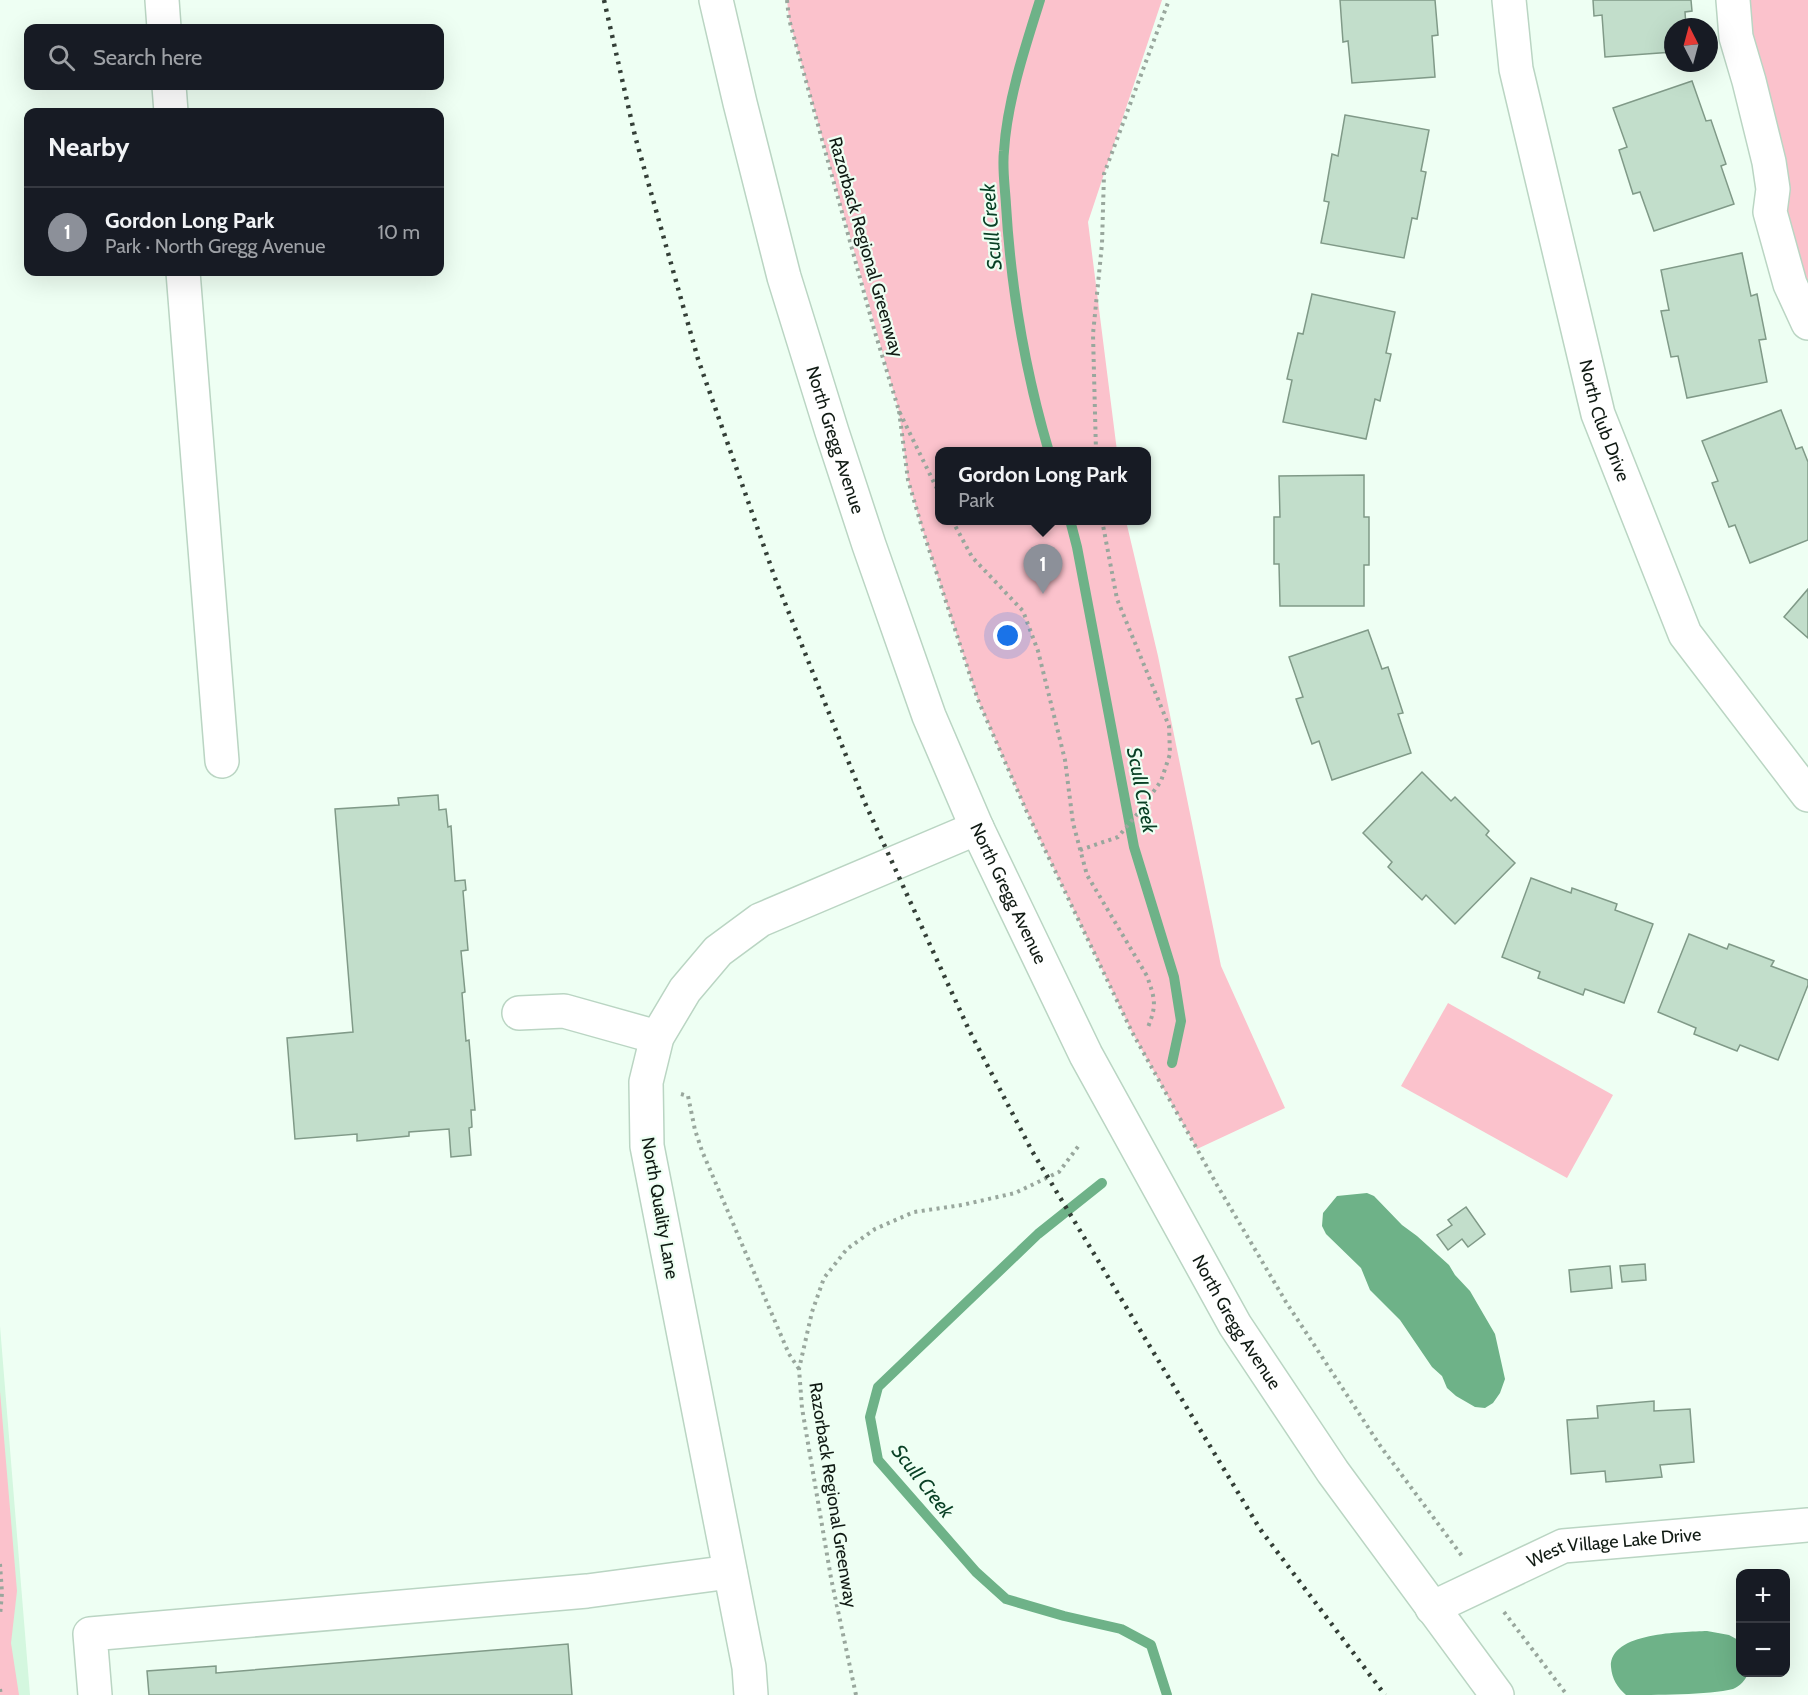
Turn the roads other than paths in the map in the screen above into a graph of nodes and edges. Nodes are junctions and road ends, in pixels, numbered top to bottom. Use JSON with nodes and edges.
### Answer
{"nodes":[{"id":1,"x":162,"y":0,"type":"edge"},
{"id":2,"x":716,"y":0,"type":"edge"},
{"id":3,"x":1509,"y":0,"type":"edge"},
{"id":4,"x":1733,"y":0,"type":"edge"},
{"id":5,"x":164,"y":24,"type":"edge"},
{"id":6,"x":169,"y":90,"type":"edge"},
{"id":7,"x":171,"y":108,"type":"edge"},
{"id":8,"x":183,"y":276,"type":"edge"},
{"id":9,"x":1808,"y":323,"type":"edge"},
{"id":10,"x":222,"y":761,"type":"dead end"},
{"id":11,"x":1808,"y":795,"type":"edge"},
{"id":12,"x":977,"y":828,"type":"junction"},
{"id":13,"x":519,"y":1013,"type":"dead end"},
{"id":14,"x":657,"y":1037,"type":"junction"},
{"id":15,"x":1808,"y":1526,"type":"edge"},
{"id":16,"x":730,"y":1572,"type":"junction"},
{"id":17,"x":1432,"y":1608,"type":"junction"},
{"id":18,"x":95,"y":1695,"type":"edge"},
{"id":19,"x":751,"y":1695,"type":"edge"},
{"id":20,"x":1497,"y":1695,"type":"edge"}],
"edges":[{"from":1,"to":5,"type":"main road"},
{"from":2,"to":12,"type":"main road","name":"North Gregg Avenue"},
{"from":3,"to":11,"type":"main road","name":"North Club Drive"},
{"from":4,"to":9,"type":"main road"},
{"from":6,"to":7,"type":"main road"},
{"from":8,"to":10,"type":"main road"},
{"from":12,"to":14,"type":"main road","name":"North Quality Lane"},
{"from":12,"to":17,"type":"main road","name":"North Gregg Avenue"},
{"from":13,"to":14,"type":"main road"},
{"from":14,"to":16,"type":"main road","name":"North Quality Lane"},
{"from":15,"to":17,"type":"main road","name":"West Village Lake Drive"},
{"from":16,"to":18,"type":"main road"},
{"from":16,"to":19,"type":"main road","name":"North Quality Lane"},
{"from":17,"to":20,"type":"main road","name":"North Gregg Avenue"}]}
